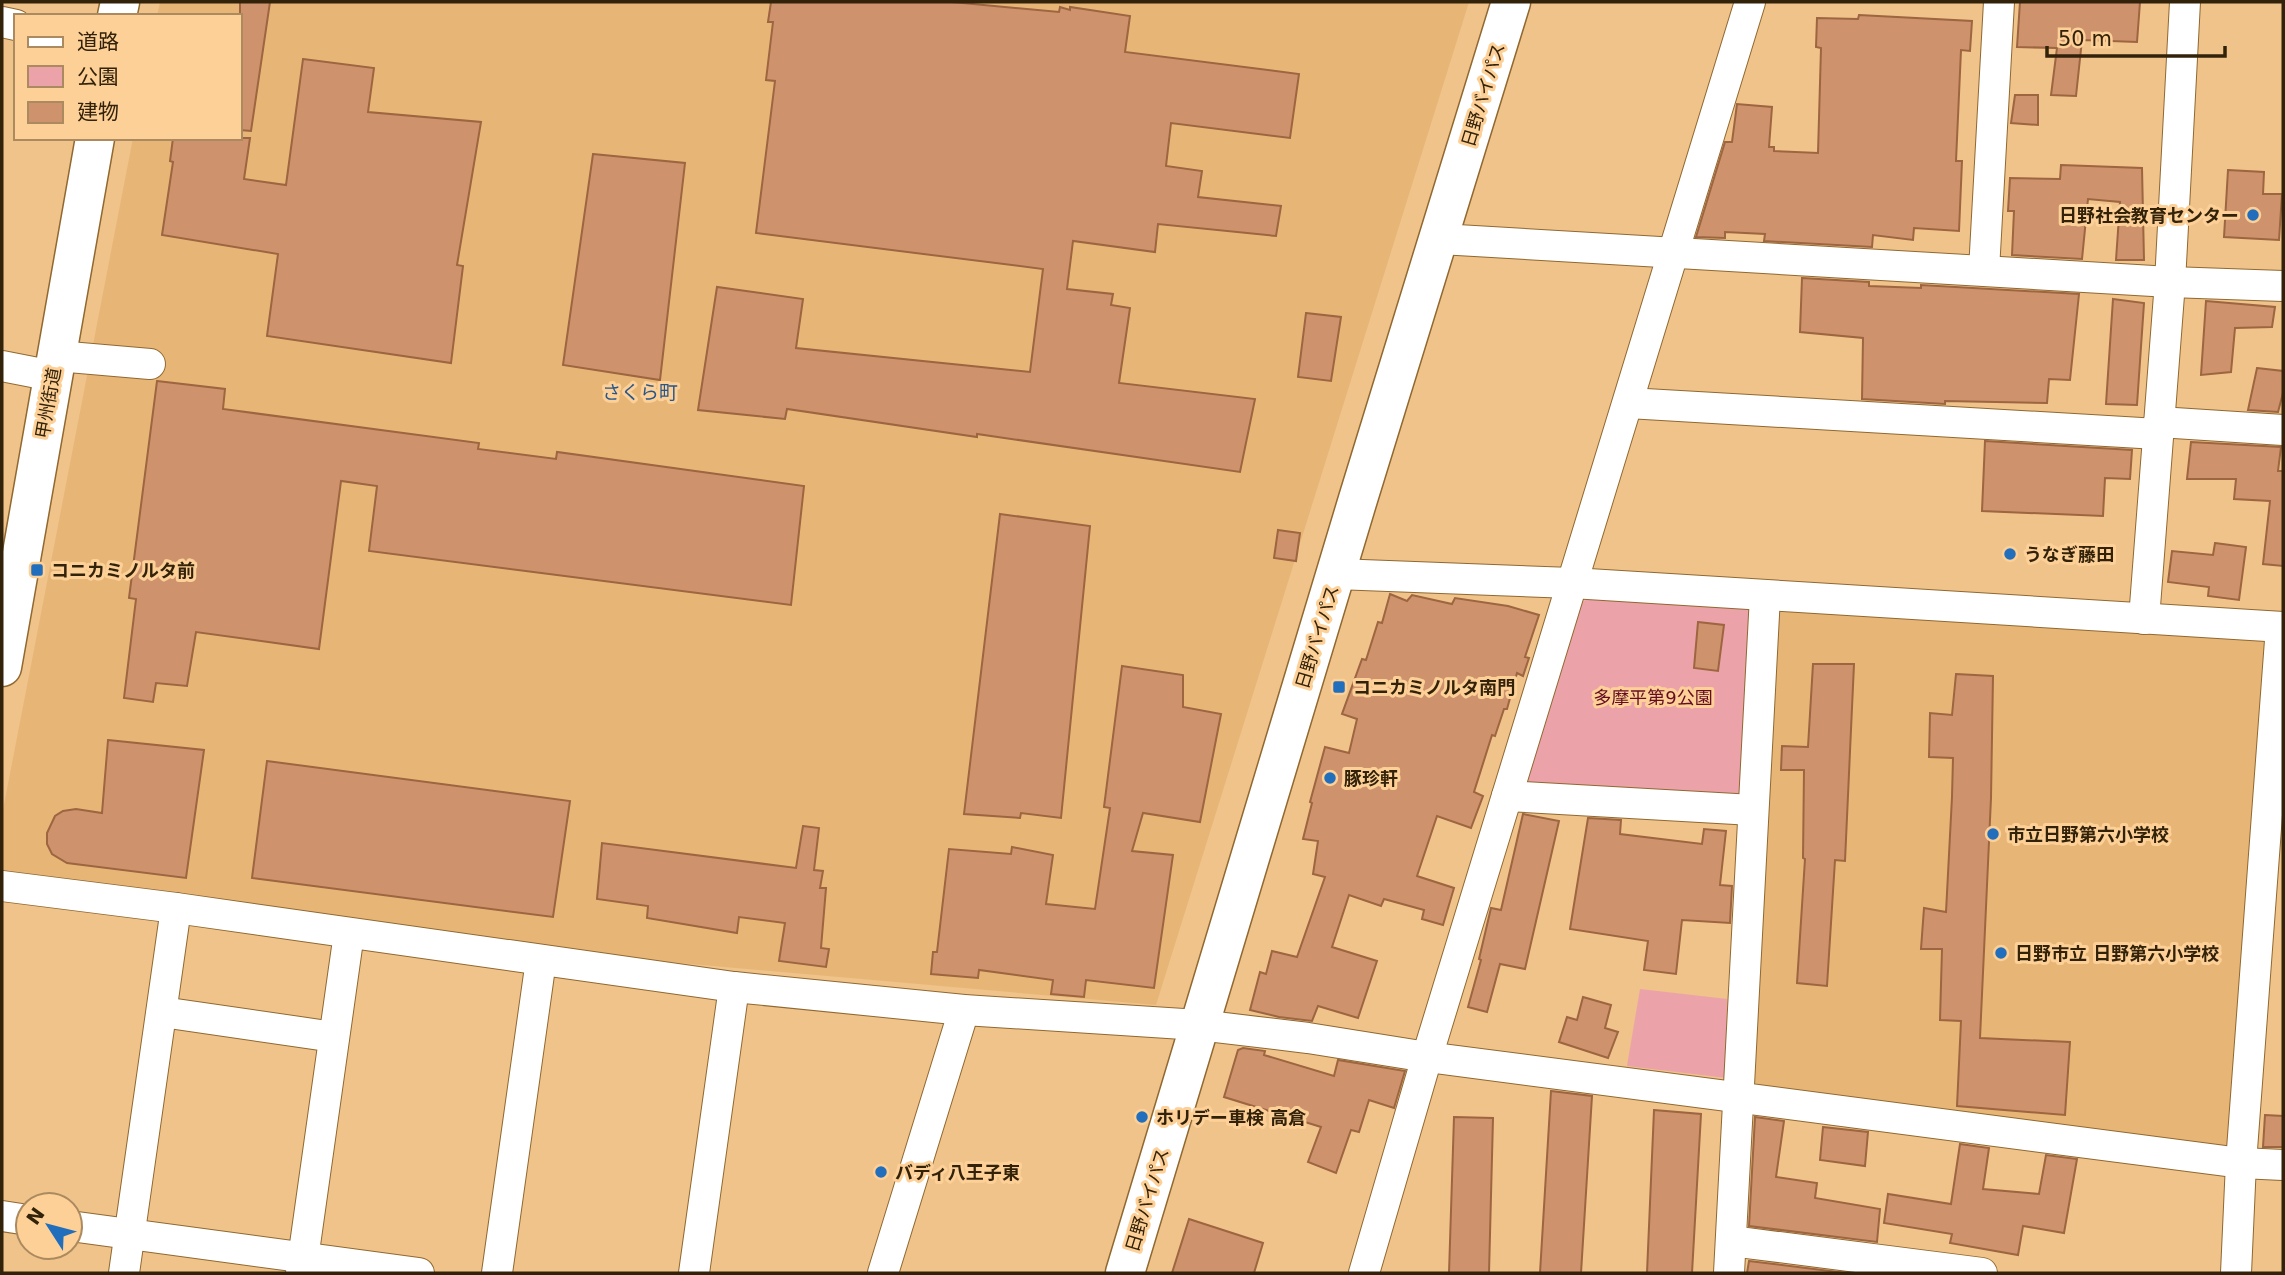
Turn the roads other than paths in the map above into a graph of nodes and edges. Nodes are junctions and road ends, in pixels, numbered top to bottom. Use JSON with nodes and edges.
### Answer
{"nodes":[{"id":1,"x":1511,"y":2,"type":"edge"},
{"id":2,"x":1750,"y":2,"type":"edge"},
{"id":3,"x":1999,"y":2,"type":"edge"},
{"id":4,"x":2185,"y":2,"type":"edge"},
{"id":5,"x":95,"y":140,"type":"edge"},
{"id":6,"x":1440,"y":239,"type":"junction"},
{"id":7,"x":1675,"y":253,"type":"junction"},
{"id":8,"x":1984,"y":270,"type":"junction"},
{"id":9,"x":2170,"y":282,"type":"junction"},
{"id":10,"x":2283,"y":286,"type":"edge"},
{"id":11,"x":150,"y":364,"type":"dead end"},
{"id":12,"x":2,"y":366,"type":"edge"},
{"id":13,"x":55,"y":366,"type":"junction"},
{"id":14,"x":1628,"y":403,"type":"junction"},
{"id":15,"x":2158,"y":428,"type":"junction"},
{"id":16,"x":2283,"y":430,"type":"edge"},
{"id":17,"x":1336,"y":574,"type":"junction"},
{"id":18,"x":1572,"y":583,"type":"junction"},
{"id":19,"x":1765,"y":596,"type":"junction"},
{"id":20,"x":2144,"y":618,"type":"junction"},
{"id":21,"x":2282,"y":627,"type":"edge"},
{"id":22,"x":2,"y":667,"type":"edge"},
{"id":23,"x":1507,"y":796,"type":"junction"},
{"id":24,"x":1753,"y":810,"type":"junction"},
{"id":25,"x":2,"y":886,"type":"edge"},
{"id":26,"x":176,"y":908,"type":"junction"},
{"id":27,"x":349,"y":933,"type":"junction"},
{"id":28,"x":541,"y":960,"type":"junction"},
{"id":29,"x":734,"y":987,"type":"junction"},
{"id":30,"x":964,"y":1010,"type":"junction"},
{"id":31,"x":162,"y":1012,"type":"junction"},
{"id":32,"x":1199,"y":1025,"type":"junction"},
{"id":33,"x":334,"y":1037,"type":"junction"},
{"id":34,"x":1427,"y":1057,"type":"junction"},
{"id":35,"x":1737,"y":1096,"type":"junction"},
{"id":36,"x":2241,"y":1163,"type":"junction"},
{"id":37,"x":2283,"y":1165,"type":"edge"},
{"id":38,"x":84,"y":1228,"type":"edge"},
{"id":39,"x":130,"y":1235,"type":"junction"},
{"id":40,"x":1731,"y":1241,"type":"junction"},
{"id":41,"x":302,"y":1265,"type":"edge"},
{"id":42,"x":124,"y":1273,"type":"edge"},
{"id":43,"x":418,"y":1273,"type":"edge"},
{"id":44,"x":497,"y":1273,"type":"edge"},
{"id":45,"x":694,"y":1273,"type":"edge"},
{"id":46,"x":883,"y":1273,"type":"edge"},
{"id":47,"x":1125,"y":1273,"type":"edge"},
{"id":48,"x":1364,"y":1273,"type":"edge"},
{"id":49,"x":1730,"y":1273,"type":"edge"},
{"id":50,"x":1982,"y":1273,"type":"edge"},
{"id":51,"x":2236,"y":1273,"type":"edge"}],
"edges":[{"from":1,"to":6,"type":"main road","name":"日野バイパス"},
{"from":2,"to":7,"type":"street"},
{"from":3,"to":8,"type":"street"},
{"from":4,"to":9,"type":"street"},
{"from":5,"to":13,"type":"main road","name":"甲州街道"},
{"from":6,"to":7,"type":"street"},
{"from":6,"to":17,"type":"main road","name":"日野バイパス"},
{"from":7,"to":8,"type":"street"},
{"from":7,"to":14,"type":"street"},
{"from":8,"to":9,"type":"street"},
{"from":9,"to":10,"type":"street"},
{"from":9,"to":15,"type":"street"},
{"from":11,"to":13,"type":"street"},
{"from":12,"to":13,"type":"street"},
{"from":13,"to":22,"type":"main road","name":"甲州街道"},
{"from":14,"to":15,"type":"street"},
{"from":14,"to":18,"type":"street"},
{"from":15,"to":16,"type":"street"},
{"from":15,"to":20,"type":"street"},
{"from":17,"to":18,"type":"street"},
{"from":17,"to":32,"type":"main road","name":"日野バイパス"},
{"from":18,"to":19,"type":"street"},
{"from":18,"to":23,"type":"street"},
{"from":19,"to":20,"type":"street"},
{"from":19,"to":24,"type":"street"},
{"from":20,"to":21,"type":"street"},
{"from":21,"to":36,"type":"street"},
{"from":23,"to":24,"type":"street"},
{"from":23,"to":34,"type":"street"},
{"from":24,"to":35,"type":"street"},
{"from":25,"to":26,"type":"street"},
{"from":26,"to":27,"type":"street"},
{"from":26,"to":31,"type":"street"},
{"from":27,"to":28,"type":"street"},
{"from":27,"to":33,"type":"street"},
{"from":28,"to":29,"type":"street"},
{"from":28,"to":44,"type":"street"},
{"from":29,"to":30,"type":"street"},
{"from":29,"to":45,"type":"street"},
{"from":30,"to":32,"type":"street"},
{"from":30,"to":46,"type":"street"},
{"from":31,"to":33,"type":"street"},
{"from":31,"to":39,"type":"street"},
{"from":32,"to":34,"type":"street"},
{"from":32,"to":47,"type":"main road","name":"日野バイパス"},
{"from":33,"to":41,"type":"street"},
{"from":34,"to":35,"type":"street"},
{"from":34,"to":48,"type":"street"},
{"from":35,"to":36,"type":"street"},
{"from":35,"to":40,"type":"street"},
{"from":36,"to":37,"type":"street"},
{"from":36,"to":51,"type":"street"},
{"from":38,"to":39,"type":"street"},
{"from":39,"to":41,"type":"street"},
{"from":39,"to":42,"type":"street"},
{"from":40,"to":49,"type":"street"},
{"from":40,"to":50,"type":"street"},
{"from":41,"to":43,"type":"street"}]}
